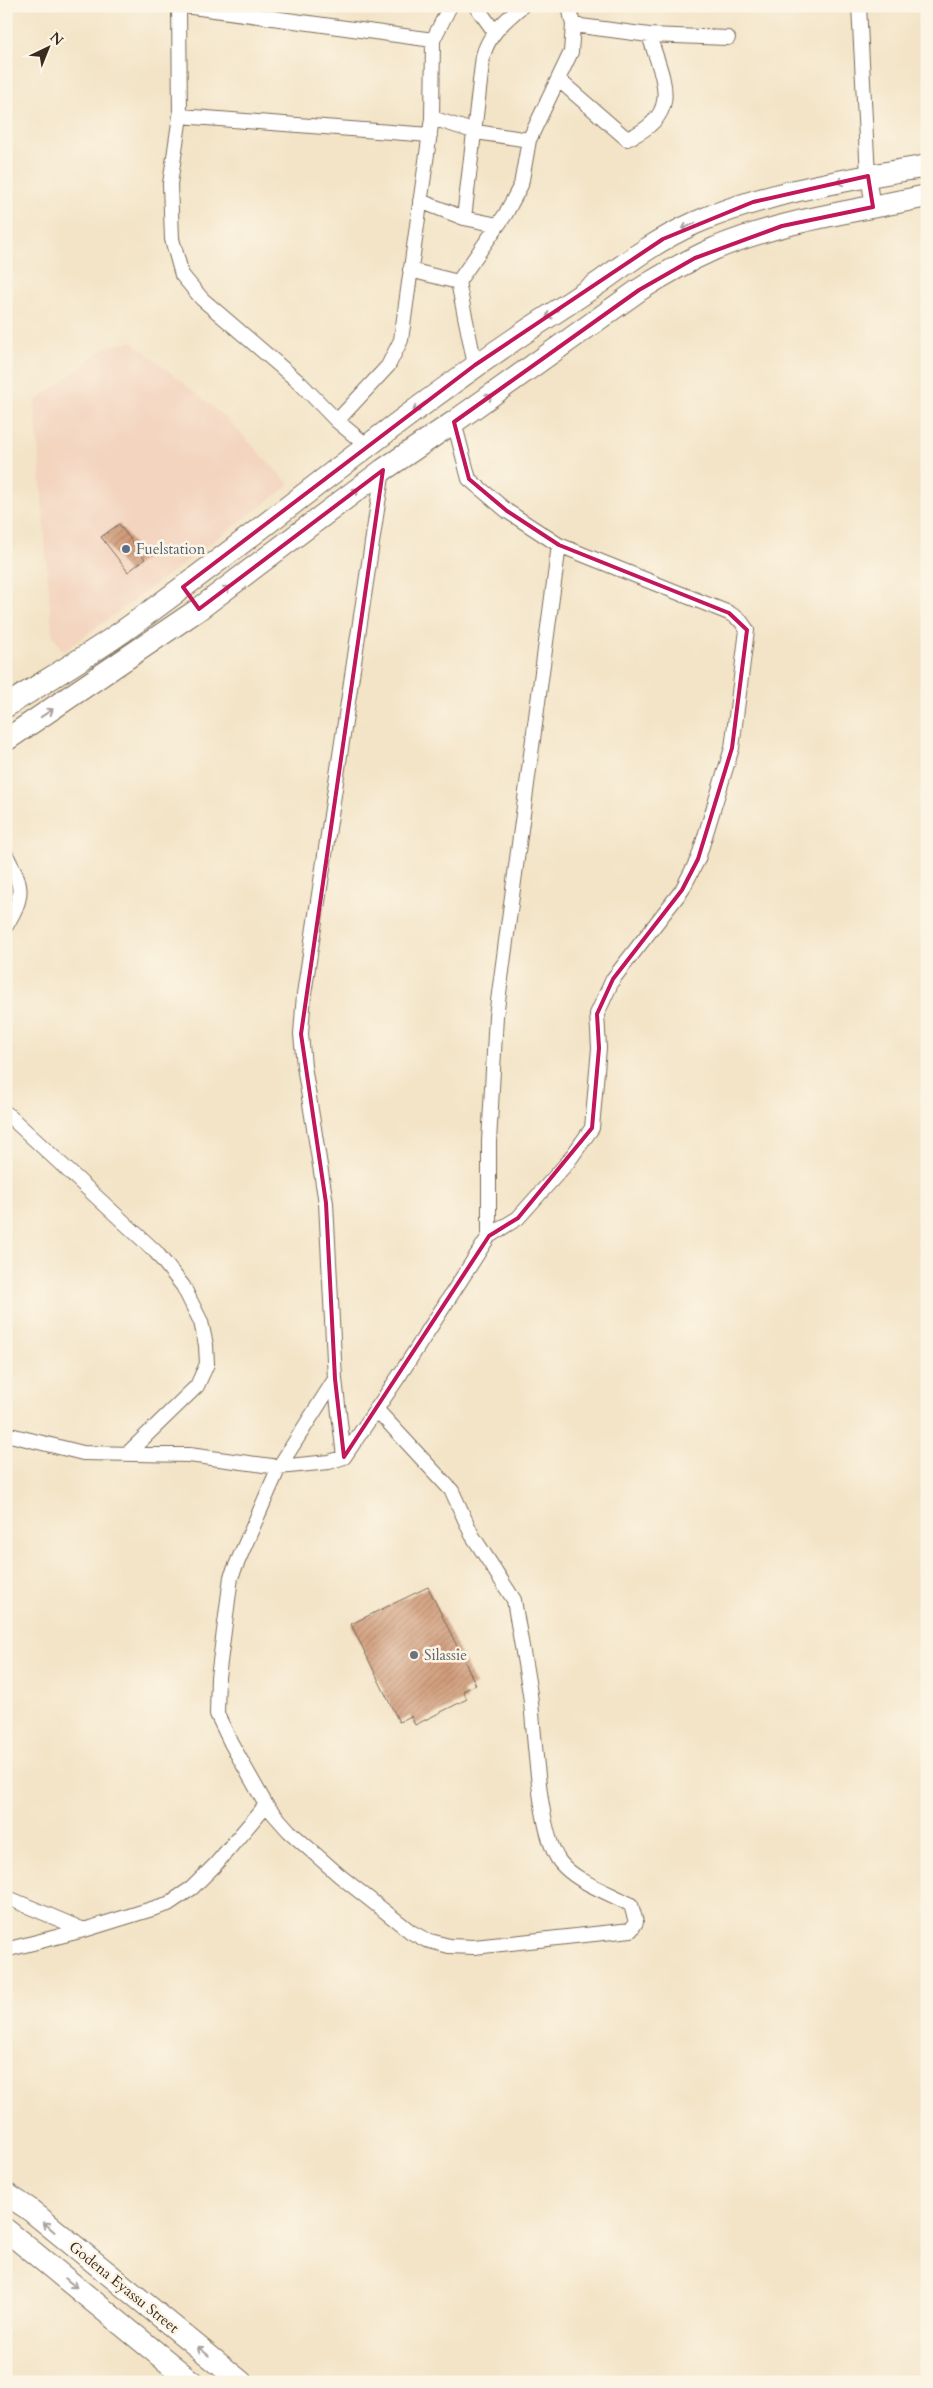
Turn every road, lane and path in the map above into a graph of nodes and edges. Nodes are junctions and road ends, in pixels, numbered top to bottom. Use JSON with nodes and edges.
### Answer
{"nodes":[{"id":1,"x":179,"y":6,"type":"edge"},
{"id":2,"x":185,"y":6,"type":"edge"},
{"id":3,"x":450,"y":6,"type":"edge"},
{"id":4,"x":476,"y":6,"type":"edge"},
{"id":5,"x":522,"y":6,"type":"edge"},
{"id":6,"x":570,"y":6,"type":"edge"},
{"id":7,"x":859,"y":6,"type":"edge"},
{"id":8,"x":573,"y":25,"type":"junction"},
{"id":9,"x":494,"y":31,"type":"junction"},
{"id":10,"x":649,"y":35,"type":"junction"},
{"id":11,"x":728,"y":38,"type":"dead end"},
{"id":12,"x":433,"y":40,"type":"junction"},
{"id":13,"x":560,"y":80,"type":"junction"},
{"id":14,"x":180,"y":116,"type":"junction"},
{"id":15,"x":432,"y":118,"type":"junction"},
{"id":16,"x":476,"y":132,"type":"junction"},
{"id":17,"x":430,"y":136,"type":"junction"},
{"id":18,"x":529,"y":140,"type":"junction"},
{"id":19,"x":927,"y":166,"type":"edge"},
{"id":20,"x":868,"y":176,"type":"junction"},
{"id":21,"x":927,"y":196,"type":"edge"},
{"id":22,"x":420,"y":201,"type":"junction"},
{"id":23,"x":873,"y":207,"type":"junction"},
{"id":24,"x":464,"y":218,"type":"junction"},
{"id":25,"x":498,"y":225,"type":"junction"},
{"id":26,"x":410,"y":270,"type":"junction"},
{"id":27,"x":458,"y":282,"type":"junction"},
{"id":28,"x":475,"y":365,"type":"junction"},
{"id":29,"x":337,"y":421,"type":"junction"},
{"id":30,"x":454,"y":422,"type":"junction"},
{"id":31,"x":366,"y":445,"type":"junction"},
{"id":32,"x":383,"y":470,"type":"junction"},
{"id":33,"x":559,"y":545,"type":"junction"},
{"id":34,"x":182,"y":587,"type":"junction"},
{"id":35,"x":199,"y":609,"type":"junction"},
{"id":36,"x":126,"y":629,"type":"junction"},
{"id":37,"x":141,"y":649,"type":"junction"},
{"id":38,"x":6,"y":706,"type":"edge"},
{"id":39,"x":6,"y":740,"type":"edge"},
{"id":40,"x":6,"y":854,"type":"edge"},
{"id":41,"x":6,"y":926,"type":"edge"},
{"id":42,"x":6,"y":1113,"type":"edge"},
{"id":43,"x":489,"y":1236,"type":"junction"},
{"id":44,"x":335,"y":1379,"type":"junction"},
{"id":45,"x":376,"y":1409,"type":"junction"},
{"id":46,"x":6,"y":1434,"type":"edge"},
{"id":47,"x":127,"y":1454,"type":"junction"},
{"id":48,"x":344,"y":1457,"type":"junction"},
{"id":49,"x":279,"y":1467,"type":"junction"},
{"id":50,"x":266,"y":1805,"type":"junction"},
{"id":51,"x":6,"y":1897,"type":"edge"},
{"id":52,"x":84,"y":1930,"type":"junction"},
{"id":53,"x":13,"y":1948,"type":"dead end"},
{"id":54,"x":6,"y":2194,"type":"edge"},
{"id":55,"x":6,"y":2230,"type":"edge"},
{"id":56,"x":192,"y":2382,"type":"edge"},
{"id":57,"x":241,"y":2382,"type":"edge"}],
"edges":[{"from":1,"to":14,"type":"street"},
{"from":2,"to":12,"type":"street"},
{"from":3,"to":12,"type":"street"},
{"from":4,"to":9,"type":"street"},
{"from":5,"to":9,"type":"street"},
{"from":6,"to":8,"type":"street"},
{"from":7,"to":20,"type":"street"},
{"from":8,"to":10,"type":"street"},
{"from":8,"to":13,"type":"street"},
{"from":9,"to":16,"type":"street"},
{"from":10,"to":11,"type":"street"},
{"from":10,"to":13,"type":"street"},
{"from":12,"to":15,"type":"street"},
{"from":13,"to":18,"type":"street"},
{"from":14,"to":17,"type":"street"},
{"from":14,"to":29,"type":"street"},
{"from":15,"to":16,"type":"street"},
{"from":15,"to":17,"type":"street"},
{"from":16,"to":18,"type":"street"},
{"from":16,"to":24,"type":"street"},
{"from":17,"to":22,"type":"street"},
{"from":18,"to":25,"type":"street"},
{"from":19,"to":20,"type":"main road"},
{"from":20,"to":23,"type":"street"},
{"from":20,"to":28,"type":"main road","one_way":true},
{"from":21,"to":23,"type":"main road"},
{"from":22,"to":24,"type":"street"},
{"from":22,"to":26,"type":"street"},
{"from":30,"to":23,"type":"main road","one_way":true},
{"from":24,"to":25,"type":"street"},
{"from":25,"to":27,"type":"street"},
{"from":26,"to":27,"type":"street"},
{"from":26,"to":29,"type":"street"},
{"from":27,"to":28,"type":"street"},
{"from":28,"to":31,"type":"main road","one_way":true},
{"from":29,"to":31,"type":"street"},
{"from":30,"to":32,"type":"main road"},
{"from":30,"to":33,"type":"street"},
{"from":31,"to":34,"type":"main road"},
{"from":35,"to":32,"type":"main road","one_way":true},
{"from":32,"to":44,"type":"street"},
{"from":33,"to":43,"type":"street"},
{"from":33,"to":43,"type":"street"},
{"from":34,"to":35,"type":"main road"},
{"from":34,"to":36,"type":"main road"},
{"from":35,"to":37,"type":"main road"},
{"from":36,"to":37,"type":"main road"},
{"from":36,"to":38,"type":"main road"},
{"from":39,"to":37,"type":"main road","one_way":true},
{"from":40,"to":41,"type":"street"},
{"from":42,"to":47,"type":"street"},
{"from":43,"to":45,"type":"street"},
{"from":44,"to":48,"type":"street"},
{"from":44,"to":49,"type":"street"},
{"from":45,"to":48,"type":"street"},
{"from":45,"to":50,"type":"street"},
{"from":46,"to":47,"type":"street"},
{"from":47,"to":49,"type":"street"},
{"from":48,"to":49,"type":"street"},
{"from":49,"to":50,"type":"street"},
{"from":50,"to":52,"type":"street"},
{"from":51,"to":52,"type":"street"},
{"from":52,"to":53,"type":"street"},
{"from":57,"to":54,"type":"main road","name":"Godena Eyassu Street","one_way":true},
{"from":55,"to":56,"type":"main road","name":"Godena Eyassu Street","one_way":true}]}
